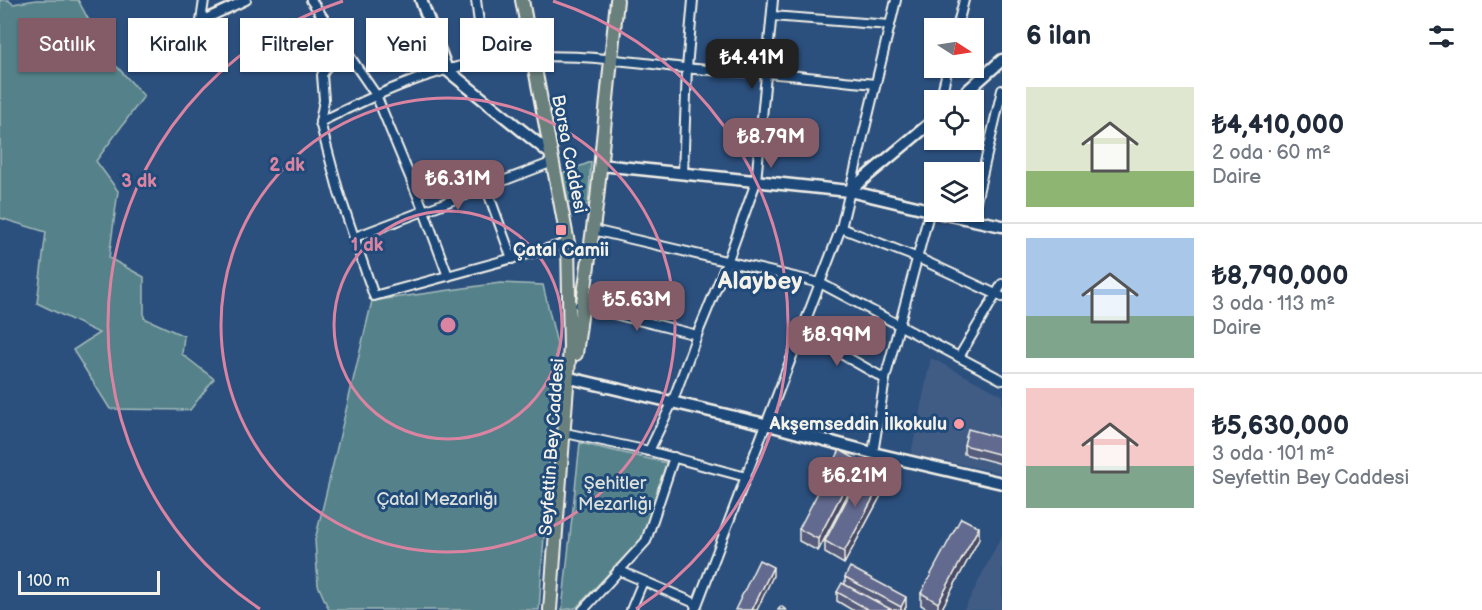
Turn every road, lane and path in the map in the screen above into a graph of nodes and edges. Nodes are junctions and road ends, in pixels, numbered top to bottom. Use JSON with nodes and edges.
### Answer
{"nodes":[{"id":1,"x":204,"y":0,"type":"edge"},
{"id":2,"x":246,"y":0,"type":"edge"},
{"id":3,"x":311,"y":0,"type":"edge"},
{"id":4,"x":421,"y":0,"type":"edge"},
{"id":5,"x":476,"y":0,"type":"edge"},
{"id":6,"x":522,"y":0,"type":"edge"},
{"id":7,"x":617,"y":0,"type":"edge"},
{"id":8,"x":693,"y":0,"type":"edge"},
{"id":9,"x":773,"y":0,"type":"edge"},
{"id":10,"x":896,"y":0,"type":"edge"},
{"id":11,"x":964,"y":0,"type":"edge"},
{"id":12,"x":772,"y":16,"type":"junction"},
{"id":13,"x":323,"y":18,"type":"edge"},
{"id":14,"x":428,"y":18,"type":"edge"},
{"id":15,"x":478,"y":18,"type":"edge"},
{"id":16,"x":526,"y":18,"type":"edge"},
{"id":17,"x":960,"y":18,"type":"edge"},
{"id":18,"x":890,"y":25,"type":"junction"},
{"id":19,"x":554,"y":56,"type":"edge"},
{"id":20,"x":611,"y":58,"type":"junction"},
{"id":21,"x":1002,"y":60,"type":"edge"},
{"id":22,"x":354,"y":63,"type":"edge"},
{"id":23,"x":687,"y":68,"type":"junction"},
{"id":24,"x":448,"y":71,"type":"edge"},
{"id":25,"x":324,"y":72,"type":"edge"},
{"id":26,"x":441,"y":72,"type":"edge"},
{"id":27,"x":536,"y":72,"type":"edge"},
{"id":28,"x":766,"y":73,"type":"junction"},
{"id":29,"x":875,"y":84,"type":"junction"},
{"id":30,"x":968,"y":90,"type":"edge"},
{"id":31,"x":1002,"y":90,"type":"edge"},
{"id":32,"x":376,"y":95,"type":"junction"},
{"id":33,"x":320,"y":122,"type":"junction"},
{"id":34,"x":924,"y":128,"type":"edge"},
{"id":35,"x":992,"y":128,"type":"junction"},
{"id":36,"x":1002,"y":133,"type":"edge"},
{"id":37,"x":552,"y":158,"type":"junction"},
{"id":38,"x":984,"y":164,"type":"edge"},
{"id":39,"x":601,"y":165,"type":"junction"},
{"id":40,"x":683,"y":174,"type":"junction"},
{"id":41,"x":756,"y":182,"type":"junction"},
{"id":42,"x":486,"y":187,"type":"junction"},
{"id":43,"x":849,"y":191,"type":"junction"},
{"id":44,"x":924,"y":209,"type":"edge"},
{"id":45,"x":424,"y":211,"type":"junction"},
{"id":46,"x":984,"y":219,"type":"edge"},
{"id":47,"x":930,"y":222,"type":"edge"},
{"id":48,"x":1002,"y":226,"type":"edge"},
{"id":49,"x":841,"y":228,"type":"junction"},
{"id":50,"x":593,"y":230,"type":"junction"},
{"id":51,"x":355,"y":237,"type":"junction"},
{"id":52,"x":568,"y":243,"type":"junction"},
{"id":53,"x":591,"y":243,"type":"junction"},
{"id":54,"x":918,"y":258,"type":"junction"},
{"id":55,"x":512,"y":259,"type":"junction"},
{"id":56,"x":728,"y":260,"type":"junction"},
{"id":57,"x":448,"y":276,"type":"junction"},
{"id":58,"x":820,"y":283,"type":"junction"},
{"id":59,"x":1002,"y":284,"type":"edge"},
{"id":60,"x":999,"y":296,"type":"edge"},
{"id":61,"x":583,"y":304,"type":"junction"},
{"id":62,"x":569,"y":306,"type":"junction"},
{"id":63,"x":900,"y":325,"type":"junction"},
{"id":64,"x":801,"y":332,"type":"junction"},
{"id":65,"x":697,"y":335,"type":"junction"},
{"id":66,"x":959,"y":357,"type":"junction"},
{"id":67,"x":571,"y":378,"type":"junction"},
{"id":68,"x":885,"y":379,"type":"junction"},
{"id":69,"x":1002,"y":380,"type":"edge"},
{"id":70,"x":672,"y":403,"type":"junction"},
{"id":71,"x":765,"y":424,"type":"junction"},
{"id":72,"x":567,"y":434,"type":"junction"},
{"id":73,"x":648,"y":451,"type":"junction"},
{"id":74,"x":873,"y":453,"type":"junction"},
{"id":75,"x":674,"y":457,"type":"junction"},
{"id":76,"x":746,"y":477,"type":"junction"},
{"id":77,"x":1002,"y":483,"type":"edge"},
{"id":78,"x":618,"y":570,"type":"junction"},
{"id":79,"x":643,"y":581,"type":"junction"},
{"id":80,"x":696,"y":607,"type":"edge"},
{"id":81,"x":550,"y":610,"type":"edge"},
{"id":82,"x":558,"y":610,"type":"edge"},
{"id":83,"x":584,"y":610,"type":"edge"},
{"id":84,"x":631,"y":610,"type":"edge"}],
"edges":[{"from":1,"to":2,"type":"street"},
{"from":3,"to":13,"type":"street"},
{"from":4,"to":14,"type":"street"},
{"from":5,"to":15,"type":"street"},
{"from":6,"to":16,"type":"main road","name":"Borsa Caddesi"},
{"from":7,"to":20,"type":"main road","name":"Seyfettin Bey Caddesi"},
{"from":8,"to":23,"type":"street"},
{"from":9,"to":12,"type":"street"},
{"from":10,"to":18,"type":"street"},
{"from":11,"to":17,"type":"street"},
{"from":12,"to":18,"type":"street"},
{"from":12,"to":28,"type":"street"},
{"from":18,"to":29,"type":"street"},
{"from":19,"to":20,"type":"street"},
{"from":20,"to":23,"type":"street"},
{"from":20,"to":39,"type":"main road","name":"Seyfettin Bey Caddesi"},
{"from":21,"to":30,"type":"street"},
{"from":22,"to":32,"type":"street"},
{"from":23,"to":28,"type":"street"},
{"from":23,"to":40,"type":"street"},
{"from":24,"to":37,"type":"street"},
{"from":25,"to":33,"type":"street"},
{"from":26,"to":32,"type":"street"},
{"from":27,"to":37,"type":"main road","name":"Borsa Caddesi"},
{"from":28,"to":29,"type":"street"},
{"from":28,"to":41,"type":"street"},
{"from":29,"to":43,"type":"street"},
{"from":31,"to":35,"type":"street"},
{"from":32,"to":33,"type":"street"},
{"from":32,"to":45,"type":"street"},
{"from":33,"to":51,"type":"street"},
{"from":34,"to":43,"type":"street"},
{"from":35,"to":36,"type":"street"},
{"from":35,"to":38,"type":"street"},
{"from":37,"to":42,"type":"street"},
{"from":37,"to":52,"type":"main road","name":"Borsa Caddesi"},
{"from":39,"to":40,"type":"street"},
{"from":39,"to":50,"type":"main road","name":"Seyfettin Bey Caddesi"},
{"from":40,"to":41,"type":"street"},
{"from":41,"to":43,"type":"street"},
{"from":41,"to":56,"type":"street"},
{"from":42,"to":45,"type":"street"},
{"from":42,"to":55,"type":"street"},
{"from":43,"to":44,"type":"street"},
{"from":43,"to":49,"type":"street"},
{"from":45,"to":51,"type":"street"},
{"from":45,"to":57,"type":"street"},
{"from":46,"to":48,"type":"street"},
{"from":47,"to":54,"type":"street"},
{"from":49,"to":54,"type":"street"},
{"from":49,"to":58,"type":"street"},
{"from":50,"to":53,"type":"main road","name":"Seyfettin Bey Caddesi"},
{"from":50,"to":56,"type":"street"},
{"from":51,"to":57,"type":"street"},
{"from":52,"to":53,"type":"main road"},
{"from":52,"to":55,"type":"street"},
{"from":52,"to":62,"type":"main road","name":"Seyfettin Bey Caddesi"},
{"from":53,"to":61,"type":"main road","name":"Seyfettin Bey Caddesi"},
{"from":54,"to":60,"type":"street"},
{"from":54,"to":63,"type":"street"},
{"from":55,"to":57,"type":"street"},
{"from":56,"to":58,"type":"street"},
{"from":56,"to":65,"type":"street"},
{"from":58,"to":63,"type":"street"},
{"from":58,"to":64,"type":"street"},
{"from":59,"to":60,"type":"street"},
{"from":60,"to":66,"type":"street"},
{"from":61,"to":62,"type":"street"},
{"from":61,"to":65,"type":"street"},
{"from":61,"to":67,"type":"main road","name":"Seyfettin Bey Caddesi"},
{"from":62,"to":67,"type":"main road","name":"Seyfettin Bey Caddesi"},
{"from":63,"to":66,"type":"street"},
{"from":63,"to":68,"type":"street"},
{"from":64,"to":68,"type":"street"},
{"from":64,"to":71,"type":"street"},
{"from":65,"to":70,"type":"street"},
{"from":66,"to":69,"type":"street"},
{"from":67,"to":70,"type":"street"},
{"from":67,"to":72,"type":"main road","name":"Seyfettin Bey Caddesi"},
{"from":68,"to":74,"type":"street"},
{"from":70,"to":71,"type":"street"},
{"from":70,"to":73,"type":"street"},
{"from":71,"to":74,"type":"street"},
{"from":71,"to":76,"type":"street"},
{"from":72,"to":73,"type":"street"},
{"from":72,"to":81,"type":"main road","name":"Seyfettin Bey Caddesi"},
{"from":72,"to":82,"type":"main road","name":"Seyfettin Bey Caddesi"},
{"from":73,"to":75,"type":"street"},
{"from":74,"to":77,"type":"street"},
{"from":75,"to":76,"type":"street"},
{"from":75,"to":78,"type":"street"},
{"from":76,"to":80,"type":"street"},
{"from":78,"to":79,"type":"street"},
{"from":78,"to":83,"type":"street"},
{"from":79,"to":80,"type":"street"},
{"from":79,"to":84,"type":"street"}]}
